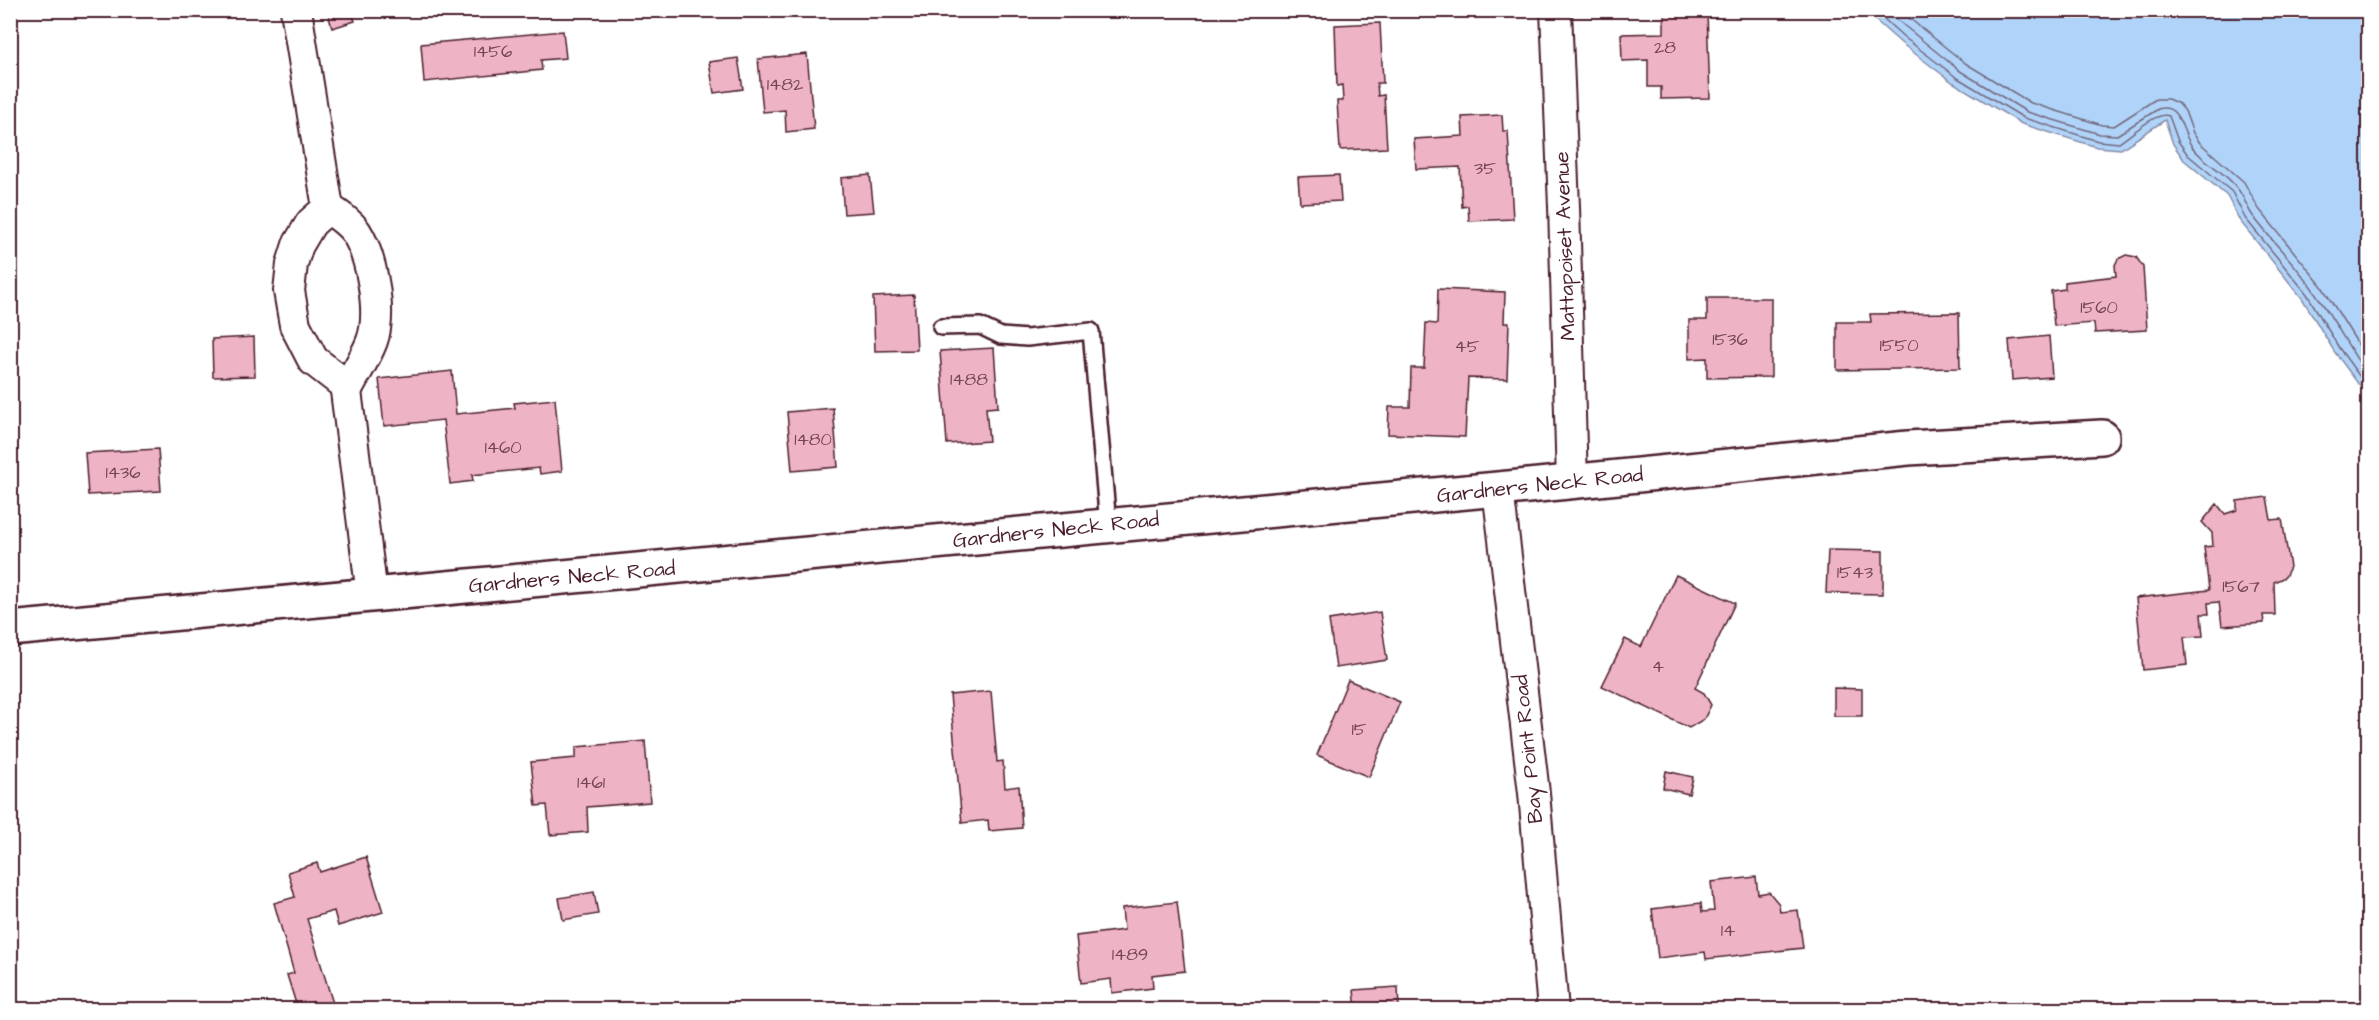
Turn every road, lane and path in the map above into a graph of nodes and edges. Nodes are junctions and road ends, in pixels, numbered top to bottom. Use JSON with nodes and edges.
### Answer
{"nodes":[{"id":1,"x":296,"y":10,"type":"edge"},
{"id":2,"x":1556,"y":10,"type":"edge"},
{"id":3,"x":328,"y":207,"type":"junction"},
{"id":4,"x":941,"y":327,"type":"dead end"},
{"id":5,"x":348,"y":387,"type":"junction"},
{"id":6,"x":2102,"y":437,"type":"dead end"},
{"id":7,"x":1572,"y":482,"type":"junction"},
{"id":8,"x":1498,"y":489,"type":"junction"},
{"id":9,"x":1108,"y":525,"type":"junction"},
{"id":10,"x":372,"y":596,"type":"junction"},
{"id":11,"x":10,"y":629,"type":"edge"},
{"id":12,"x":1552,"y":1010,"type":"edge"}],
"edges":[{"from":1,"to":3,"type":"street"},
{"from":2,"to":7,"type":"street","name":"Mattapoiset Avenue"},
{"from":3,"to":5,"type":"street"},
{"from":3,"to":5,"type":"street"},
{"from":4,"to":9,"type":"lane"},
{"from":5,"to":10,"type":"street"},
{"from":6,"to":7,"type":"street","name":"Gardners Neck Road"},
{"from":7,"to":8,"type":"street","name":"Gardners Neck Road"},
{"from":8,"to":9,"type":"street","name":"Gardners Neck Road"},
{"from":8,"to":12,"type":"street","name":"Bay Point Road"},
{"from":9,"to":10,"type":"street","name":"Gardners Neck Road"},
{"from":10,"to":11,"type":"street","name":"Gardners Neck Road"}]}
